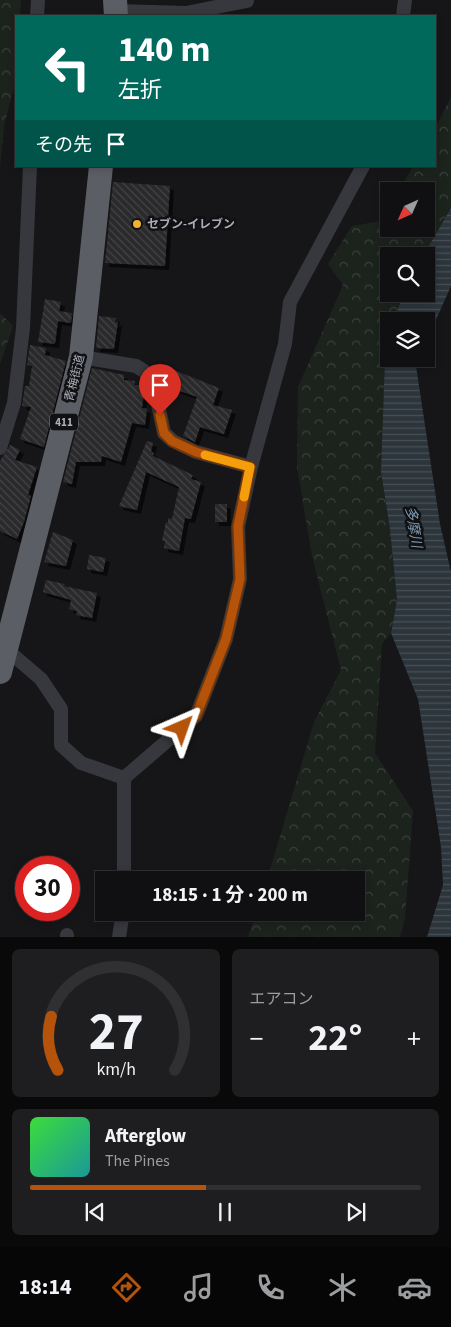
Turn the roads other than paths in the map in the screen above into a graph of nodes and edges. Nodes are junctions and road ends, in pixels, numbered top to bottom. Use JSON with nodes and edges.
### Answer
{"nodes":[{"id":1,"x":38,"y":0,"type":"edge"},
{"id":2,"x":405,"y":0,"type":"edge"},
{"id":3,"x":247,"y":1,"type":"edge"},
{"id":4,"x":116,"y":9,"type":"edge"},
{"id":5,"x":37,"y":15,"type":"edge"},
{"id":6,"x":403,"y":15,"type":"edge"},
{"id":7,"x":30,"y":167,"type":"edge"},
{"id":8,"x":101,"y":167,"type":"edge"},
{"id":9,"x":362,"y":167,"type":"edge"},
{"id":10,"x":81,"y":357,"type":"junction"},
{"id":11,"x":0,"y":448,"type":"edge"},
{"id":12,"x":250,"y":467,"type":"junction"},
{"id":13,"x":6,"y":649,"type":"junction"},
{"id":14,"x":0,"y":672,"type":"edge"},
{"id":15,"x":124,"y":778,"type":"junction"},
{"id":16,"x":124,"y":871,"type":"edge"},
{"id":17,"x":122,"y":921,"type":"edge"},
{"id":18,"x":120,"y":937,"type":"edge"}],
"edges":[{"from":1,"to":5,"type":"street"},
{"from":2,"to":6,"type":"street"},
{"from":3,"to":4,"type":"street"},
{"from":7,"to":11,"type":"street"},
{"from":8,"to":10,"type":"highway","name":"青梅街道","number":"411"},
{"from":9,"to":12,"type":"street"},
{"from":10,"to":12,"type":"street"},
{"from":10,"to":13,"type":"highway","name":"青梅街道","number":"411"},
{"from":12,"to":15,"type":"street"},
{"from":13,"to":14,"type":"highway","name":"青梅街道","number":"411"},
{"from":13,"to":15,"type":"street"},
{"from":15,"to":16,"type":"street"},
{"from":17,"to":18,"type":"street"}]}
